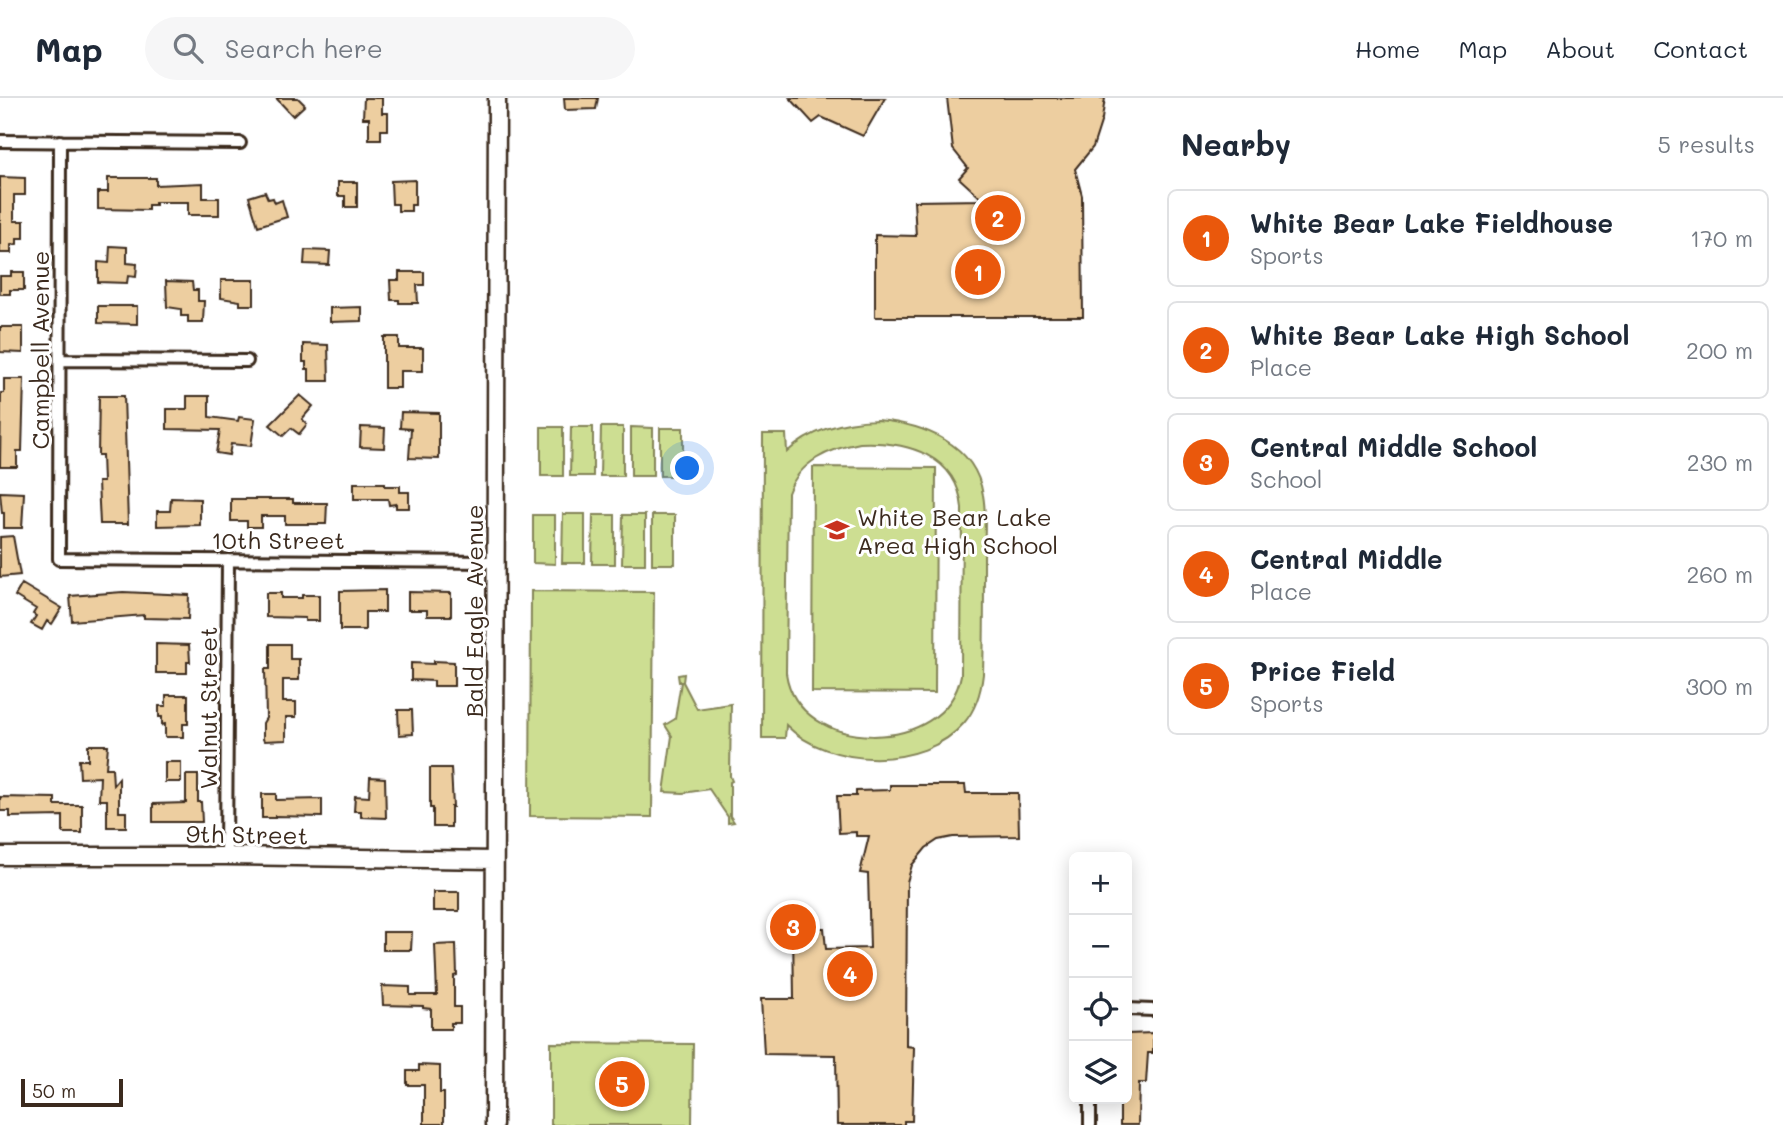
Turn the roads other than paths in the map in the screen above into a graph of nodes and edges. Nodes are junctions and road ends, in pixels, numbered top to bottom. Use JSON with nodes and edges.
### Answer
{"nodes":[{"id":1,"x":497,"y":98,"type":"edge"},
{"id":2,"x":0,"y":141,"type":"edge"},
{"id":3,"x":60,"y":141,"type":"junction"},
{"id":4,"x":240,"y":143,"type":"dead end"},
{"id":5,"x":60,"y":360,"type":"junction"},
{"id":6,"x":247,"y":361,"type":"dead end"},
{"id":7,"x":59,"y":559,"type":"joint"},
{"id":8,"x":229,"y":560,"type":"junction"},
{"id":9,"x":497,"y":562,"type":"junction"},
{"id":10,"x":0,"y":856,"type":"edge"},
{"id":11,"x":226,"y":856,"type":"junction"},
{"id":12,"x":493,"y":860,"type":"junction"},
{"id":13,"x":1132,"y":1009,"type":"edge"},
{"id":14,"x":1153,"y":1010,"type":"edge"},
{"id":15,"x":1090,"y":1104,"type":"edge"},
{"id":16,"x":494,"y":1125,"type":"edge"},
{"id":17,"x":1090,"y":1125,"type":"edge"}],
"edges":[{"from":1,"to":9,"type":"street","name":"Bald Eagle Avenue"},
{"from":2,"to":3,"type":"street"},
{"from":3,"to":4,"type":"street"},
{"from":3,"to":5,"type":"street","name":"Campbell Avenue"},
{"from":5,"to":6,"type":"street"},
{"from":5,"to":7,"type":"street","name":"Campbell Avenue"},
{"from":7,"to":8,"type":"street","name":"10th Street"},
{"from":8,"to":9,"type":"street","name":"10th Street"},
{"from":8,"to":11,"type":"street","name":"Walnut Street"},
{"from":9,"to":12,"type":"street","name":"Bald Eagle Avenue"},
{"from":10,"to":11,"type":"street","name":"9th Street"},
{"from":11,"to":12,"type":"street","name":"9th Street"},
{"from":12,"to":16,"type":"street","name":"Bald Eagle Avenue"},
{"from":13,"to":14,"type":"street"},
{"from":15,"to":17,"type":"street"}]}
